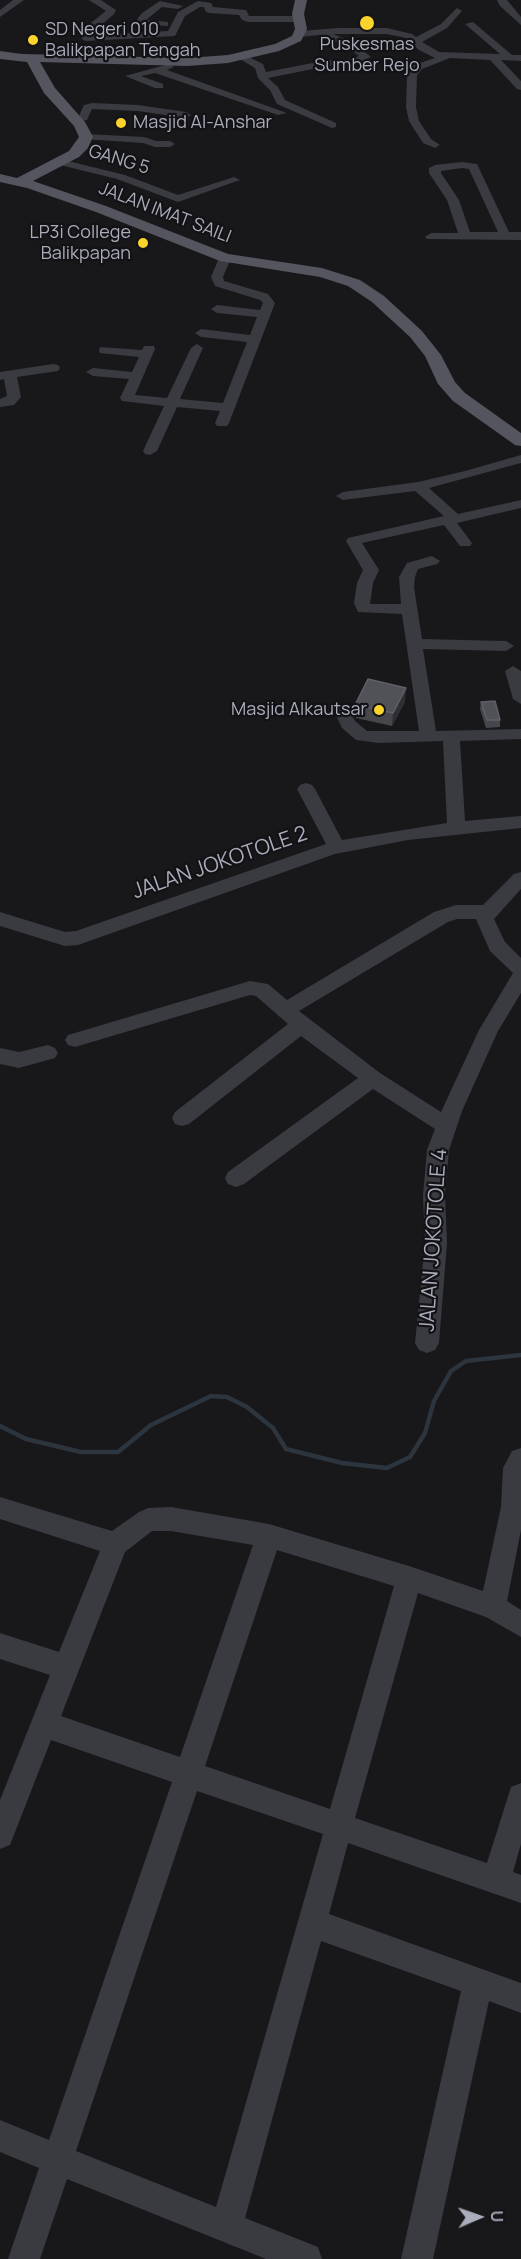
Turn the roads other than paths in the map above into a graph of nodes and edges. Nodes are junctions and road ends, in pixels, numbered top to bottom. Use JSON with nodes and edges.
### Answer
{"nodes":[{"id":1,"x":19,"y":0,"type":"edge"},
{"id":2,"x":93,"y":0,"type":"edge"},
{"id":3,"x":301,"y":0,"type":"edge"},
{"id":4,"x":500,"y":3,"type":"edge"},
{"id":5,"x":178,"y":6,"type":"dead end"},
{"id":6,"x":457,"y":11,"type":"dead end"},
{"id":7,"x":0,"y":14,"type":"edge"},
{"id":8,"x":299,"y":19,"type":"junction"},
{"id":9,"x":521,"y":22,"type":"edge"},
{"id":10,"x":176,"y":24,"type":"junction"},
{"id":11,"x":470,"y":24,"type":"dead end"},
{"id":12,"x":320,"y":32,"type":"junction"},
{"id":13,"x":300,"y":34,"type":"junction"},
{"id":14,"x":143,"y":35,"type":"junction"},
{"id":15,"x":417,"y":41,"type":"junction"},
{"id":16,"x":0,"y":55,"type":"edge"},
{"id":17,"x":240,"y":56,"type":"junction"},
{"id":18,"x":446,"y":57,"type":"junction"},
{"id":19,"x":72,"y":58,"type":"junction"},
{"id":20,"x":494,"y":59,"type":"junction"},
{"id":21,"x":518,"y":59,"type":"edge"},
{"id":22,"x":187,"y":62,"type":"junction"},
{"id":23,"x":29,"y":64,"type":"junction"},
{"id":24,"x":156,"y":70,"type":"junction"},
{"id":25,"x":130,"y":76,"type":"junction"},
{"id":26,"x":262,"y":76,"type":"junction"},
{"id":27,"x":159,"y":86,"type":"dead end"},
{"id":28,"x":521,"y":87,"type":"edge"},
{"id":29,"x":154,"y":101,"type":"dead end"},
{"id":30,"x":282,"y":113,"type":"dead end"},
{"id":31,"x":186,"y":115,"type":"dead end"},
{"id":32,"x":75,"y":120,"type":"junction"},
{"id":33,"x":332,"y":125,"type":"dead end"},
{"id":34,"x":86,"y":136,"type":"junction"},
{"id":35,"x":169,"y":139,"type":"dead end"},
{"id":36,"x":435,"y":144,"type":"dead end"},
{"id":37,"x":60,"y":162,"type":"junction"},
{"id":38,"x":18,"y":178,"type":"edge"},
{"id":39,"x":234,"y":180,"type":"dead end"},
{"id":40,"x":465,"y":236,"type":"junction"},
{"id":41,"x":514,"y":236,"type":"edge"},
{"id":42,"x":431,"y":237,"type":"dead end"},
{"id":43,"x":521,"y":252,"type":"edge"},
{"id":44,"x":225,"y":258,"type":"junction"},
{"id":45,"x":217,"y":309,"type":"dead end"},
{"id":46,"x":266,"y":314,"type":"junction"},
{"id":47,"x":201,"y":333,"type":"dead end"},
{"id":48,"x":255,"y":339,"type":"junction"},
{"id":49,"x":197,"y":348,"type":"dead end"},
{"id":50,"x":105,"y":350,"type":"dead end"},
{"id":51,"x":444,"y":365,"type":"junction"},
{"id":52,"x":53,"y":368,"type":"dead end"},
{"id":53,"x":93,"y":372,"type":"dead end"},
{"id":54,"x":5,"y":376,"type":"edge"},
{"id":55,"x":137,"y":376,"type":"junction"},
{"id":56,"x":172,"y":402,"type":"junction"},
{"id":57,"x":0,"y":403,"type":"edge"},
{"id":58,"x":228,"y":408,"type":"junction"},
{"id":59,"x":222,"y":423,"type":"dead end"},
{"id":60,"x":521,"y":428,"type":"edge"},
{"id":61,"x":521,"y":441,"type":"edge"},
{"id":62,"x":150,"y":451,"type":"dead end"},
{"id":63,"x":521,"y":459,"type":"edge"},
{"id":64,"x":418,"y":486,"type":"junction"},
{"id":65,"x":343,"y":496,"type":"dead end"},
{"id":66,"x":521,"y":504,"type":"edge"},
{"id":67,"x":451,"y":519,"type":"junction"},
{"id":68,"x":465,"y":543,"type":"dead end"},
{"id":69,"x":432,"y":561,"type":"dead end"},
{"id":70,"x":410,"y":608,"type":"junction"},
{"id":71,"x":415,"y":644,"type":"junction"},
{"id":72,"x":506,"y":646,"type":"dead end"},
{"id":73,"x":513,"y":671,"type":"dead end"},
{"id":74,"x":521,"y":699,"type":"edge"},
{"id":75,"x":341,"y":709,"type":"dead end"},
{"id":76,"x":521,"y":734,"type":"edge"},
{"id":77,"x":451,"y":735,"type":"junction"},
{"id":78,"x":428,"y":736,"type":"junction"},
{"id":79,"x":306,"y":789,"type":"dead end"},
{"id":80,"x":521,"y":822,"type":"edge"},
{"id":81,"x":456,"y":828,"type":"junction"},
{"id":82,"x":337,"y":847,"type":"junction"},
{"id":83,"x":521,"y":878,"type":"edge"},
{"id":84,"x":488,"y":912,"type":"junction"},
{"id":85,"x":1,"y":924,"type":"edge"},
{"id":86,"x":521,"y":969,"type":"edge"},
{"id":87,"x":521,"y":976,"type":"edge"},
{"id":88,"x":286,"y":1010,"type":"junction"},
{"id":89,"x":301,"y":1025,"type":"junction"},
{"id":90,"x":75,"y":1040,"type":"dead end"},
{"id":91,"x":48,"y":1053,"type":"dead end"},
{"id":92,"x":0,"y":1056,"type":"edge"},
{"id":93,"x":373,"y":1078,"type":"junction"},
{"id":94,"x":182,"y":1118,"type":"dead end"},
{"id":95,"x":446,"y":1126,"type":"junction"},
{"id":96,"x":236,"y":1178,"type":"dead end"},
{"id":97,"x":427,"y":1343,"type":"dead end"},
{"id":98,"x":521,"y":1459,"type":"edge"},
{"id":99,"x":0,"y":1508,"type":"edge"},
{"id":100,"x":517,"y":1509,"type":"edge"},
{"id":101,"x":269,"y":1536,"type":"junction"},
{"id":102,"x":115,"y":1544,"type":"junction"},
{"id":103,"x":409,"y":1578,"type":"junction"},
{"id":104,"x":493,"y":1607,"type":"junction"},
{"id":105,"x":521,"y":1624,"type":"edge"},
{"id":106,"x":0,"y":1646,"type":"edge"},
{"id":107,"x":65,"y":1667,"type":"junction"},
{"id":108,"x":44,"y":1724,"type":"junction"},
{"id":109,"x":188,"y":1774,"type":"junction"},
{"id":110,"x":521,"y":1797,"type":"edge"},
{"id":111,"x":340,"y":1826,"type":"junction"},
{"id":112,"x":0,"y":1835,"type":"edge"},
{"id":113,"x":509,"y":1885,"type":"edge"},
{"id":114,"x":313,"y":1923,"type":"junction"},
{"id":115,"x":478,"y":1981,"type":"junction"},
{"id":116,"x":521,"y":1998,"type":"edge"},
{"id":117,"x":0,"y":2136,"type":"edge"},
{"id":118,"x":57,"y":2158,"type":"junction"},
{"id":119,"x":226,"y":2227,"type":"junction"},
{"id":120,"x":24,"y":2259,"type":"edge"},
{"id":121,"x":306,"y":2259,"type":"edge"},
{"id":122,"x":417,"y":2259,"type":"edge"}],
"edges":[{"from":1,"to":7,"type":"street"},
{"from":2,"to":14,"type":"street"},
{"from":3,"to":8,"type":"main road"},
{"from":4,"to":9,"type":"street"},
{"from":5,"to":10,"type":"street"},
{"from":6,"to":15,"type":"street"},
{"from":8,"to":10,"type":"street"},
{"from":8,"to":13,"type":"main road"},
{"from":10,"to":14,"type":"street"},
{"from":11,"to":21,"type":"street"},
{"from":12,"to":13,"type":"street"},
{"from":12,"to":15,"type":"street"},
{"from":12,"to":26,"type":"street"},
{"from":13,"to":17,"type":"main road"},
{"from":14,"to":19,"type":"street"},
{"from":15,"to":18,"type":"street"},
{"from":16,"to":23,"type":"main road"},
{"from":17,"to":22,"type":"main road"},
{"from":17,"to":26,"type":"street"},
{"from":18,"to":20,"type":"street"},
{"from":18,"to":36,"type":"street"},
{"from":19,"to":22,"type":"main road"},
{"from":19,"to":23,"type":"main road"},
{"from":20,"to":21,"type":"street"},
{"from":20,"to":28,"type":"street"},
{"from":22,"to":24,"type":"street"},
{"from":23,"to":32,"type":"main road"},
{"from":23,"to":38,"type":"main road"},
{"from":24,"to":25,"type":"street"},
{"from":24,"to":30,"type":"street"},
{"from":25,"to":27,"type":"street"},
{"from":25,"to":29,"type":"street"},
{"from":26,"to":33,"type":"street"},
{"from":31,"to":32,"type":"street"},
{"from":32,"to":34,"type":"main road"},
{"from":34,"to":35,"type":"street"},
{"from":34,"to":37,"type":"main road"},
{"from":37,"to":38,"type":"main road"},
{"from":37,"to":39,"type":"street","name":"GANG 5"},
{"from":38,"to":44,"type":"main road","name":"JALAN IMAT SAILI"},
{"from":38,"to":51,"type":"main road","name":"JALAN IMAT SAILI"},
{"from":40,"to":41,"type":"street"},
{"from":40,"to":41,"type":"street"},
{"from":40,"to":42,"type":"street"},
{"from":41,"to":43,"type":"street"},
{"from":44,"to":46,"type":"street"},
{"from":44,"to":51,"type":"main road","name":"JALAN IMAT SAILI"},
{"from":45,"to":46,"type":"street"},
{"from":46,"to":48,"type":"street"},
{"from":47,"to":48,"type":"street"},
{"from":48,"to":58,"type":"street"},
{"from":49,"to":56,"type":"street"},
{"from":50,"to":55,"type":"street"},
{"from":51,"to":60,"type":"main road","name":"JALAN IMAT SAILI"},
{"from":51,"to":61,"type":"main road","name":"JALAN IMAT SAILI"},
{"from":52,"to":54,"type":"street"},
{"from":53,"to":55,"type":"street"},
{"from":54,"to":57,"type":"street"},
{"from":55,"to":56,"type":"street"},
{"from":56,"to":58,"type":"street"},
{"from":56,"to":62,"type":"street"},
{"from":58,"to":59,"type":"street"},
{"from":63,"to":64,"type":"street"},
{"from":64,"to":65,"type":"street"},
{"from":64,"to":67,"type":"street"},
{"from":66,"to":67,"type":"street"},
{"from":67,"to":68,"type":"street"},
{"from":67,"to":70,"type":"street"},
{"from":69,"to":70,"type":"street"},
{"from":70,"to":71,"type":"street"},
{"from":71,"to":72,"type":"street"},
{"from":71,"to":78,"type":"street"},
{"from":73,"to":74,"type":"street"},
{"from":75,"to":78,"type":"street"},
{"from":76,"to":77,"type":"street"},
{"from":77,"to":78,"type":"street"},
{"from":77,"to":81,"type":"street"},
{"from":79,"to":82,"type":"street"},
{"from":80,"to":81,"type":"street","name":"JALAN JOKOTOLE 2"},
{"from":81,"to":82,"type":"street","name":"JALAN JOKOTOLE 2"},
{"from":82,"to":85,"type":"street","name":"JALAN JOKOTOLE 2"},
{"from":83,"to":84,"type":"street"},
{"from":84,"to":86,"type":"street"},
{"from":84,"to":88,"type":"street"},
{"from":87,"to":95,"type":"street","name":"JALAN JOKOTOLE 4"},
{"from":88,"to":89,"type":"street"},
{"from":88,"to":90,"type":"street"},
{"from":89,"to":93,"type":"street"},
{"from":89,"to":94,"type":"street"},
{"from":91,"to":92,"type":"street"},
{"from":93,"to":95,"type":"street"},
{"from":93,"to":96,"type":"street"},
{"from":95,"to":97,"type":"street","name":"JALAN JOKOTOLE 4"},
{"from":98,"to":100,"type":"street"},
{"from":99,"to":102,"type":"street"},
{"from":100,"to":104,"type":"street"},
{"from":101,"to":102,"type":"street"},
{"from":101,"to":103,"type":"street"},
{"from":101,"to":109,"type":"street"},
{"from":102,"to":107,"type":"street"},
{"from":103,"to":104,"type":"street"},
{"from":103,"to":111,"type":"street"},
{"from":104,"to":105,"type":"street"},
{"from":106,"to":107,"type":"street"},
{"from":107,"to":108,"type":"street"},
{"from":108,"to":109,"type":"street"},
{"from":108,"to":112,"type":"street"},
{"from":109,"to":111,"type":"street"},
{"from":109,"to":118,"type":"street"},
{"from":110,"to":113,"type":"street"},
{"from":111,"to":113,"type":"street"},
{"from":111,"to":114,"type":"street"},
{"from":114,"to":115,"type":"street"},
{"from":114,"to":119,"type":"street"},
{"from":115,"to":116,"type":"street"},
{"from":115,"to":122,"type":"street"},
{"from":117,"to":118,"type":"street"},
{"from":118,"to":119,"type":"street"},
{"from":118,"to":120,"type":"street"},
{"from":119,"to":121,"type":"street"}]}
